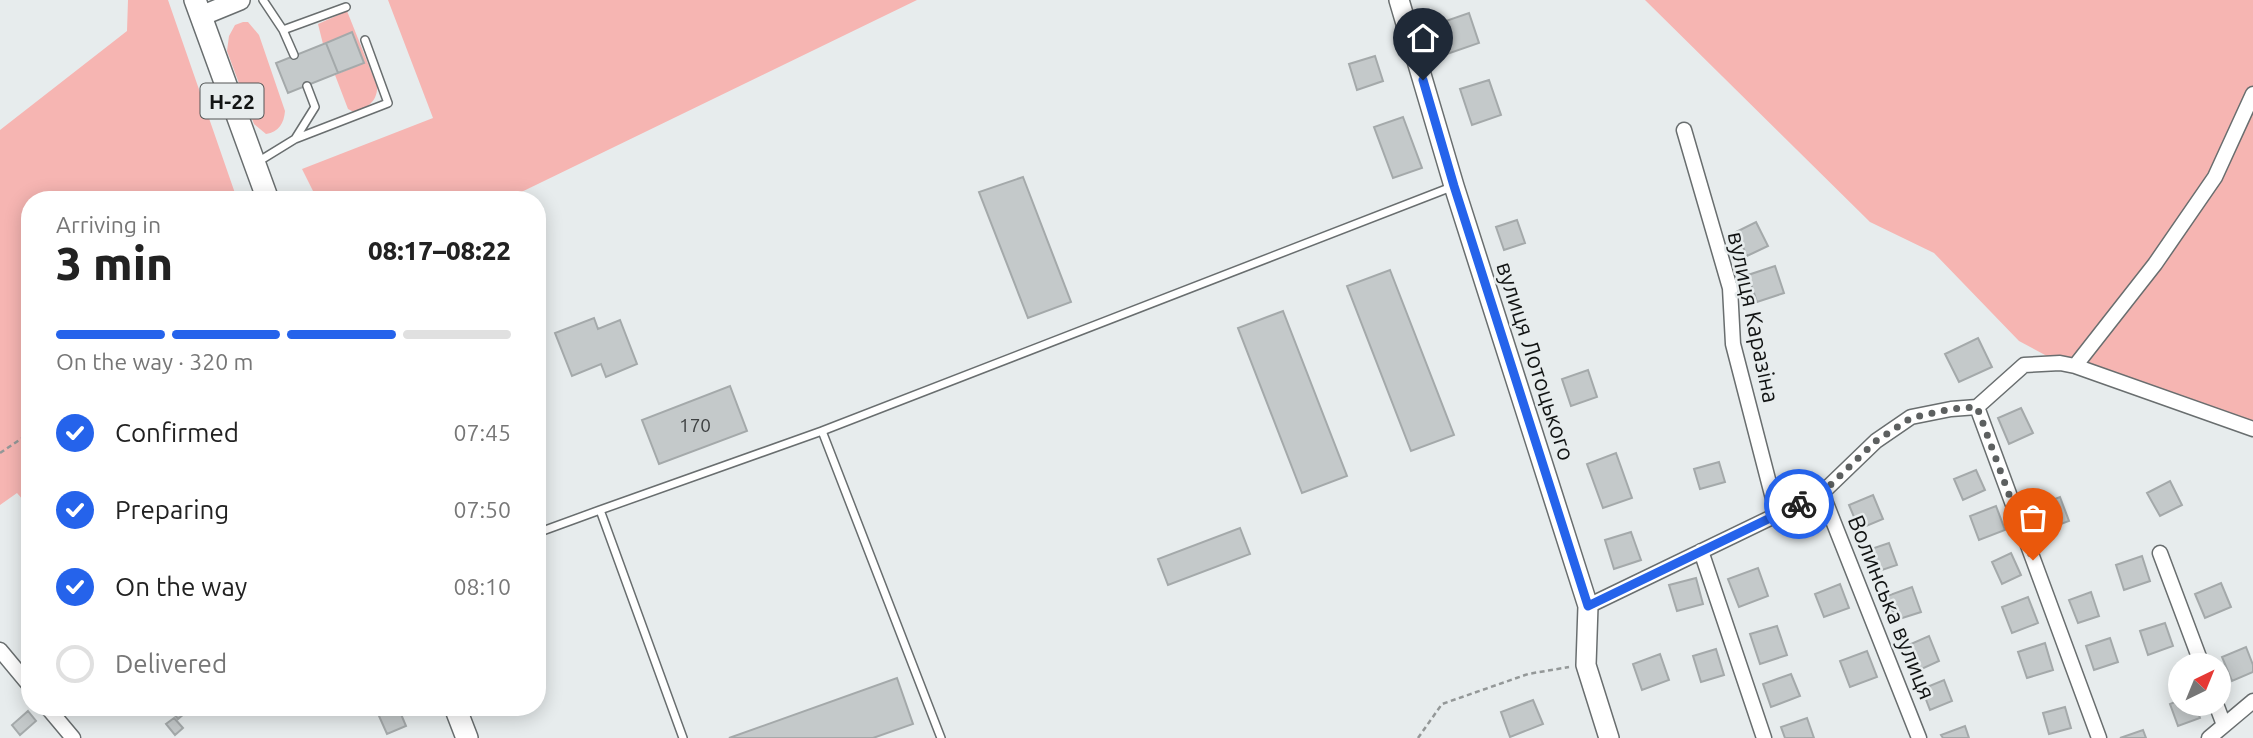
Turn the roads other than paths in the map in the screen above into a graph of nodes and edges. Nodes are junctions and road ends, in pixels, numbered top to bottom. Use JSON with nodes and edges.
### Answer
{"nodes":[{"id":1,"x":240,"y":0,"type":"edge"},
{"id":2,"x":263,"y":0,"type":"edge"},
{"id":3,"x":1399,"y":0,"type":"edge"},
{"id":4,"x":346,"y":7,"type":"dead end"},
{"id":5,"x":198,"y":8,"type":"edge"},
{"id":6,"x":284,"y":30,"type":"junction"},
{"id":7,"x":366,"y":40,"type":"dead end"},
{"id":8,"x":294,"y":55,"type":"dead end"},
{"id":9,"x":307,"y":86,"type":"dead end"},
{"id":10,"x":2253,"y":94,"type":"edge"},
{"id":11,"x":1684,"y":130,"type":"dead end"},
{"id":12,"x":295,"y":139,"type":"junction"},
{"id":13,"x":255,"y":164,"type":"junction"},
{"id":14,"x":1454,"y":186,"type":"junction"},
{"id":15,"x":265,"y":191,"type":"edge"},
{"id":16,"x":2075,"y":366,"type":"junction"},
{"id":17,"x":1977,"y":407,"type":"junction"},
{"id":18,"x":2253,"y":429,"type":"edge"},
{"id":19,"x":822,"y":431,"type":"junction"},
{"id":20,"x":1822,"y":493,"type":"junction"},
{"id":21,"x":600,"y":510,"type":"junction"},
{"id":22,"x":1777,"y":514,"type":"junction"},
{"id":23,"x":546,"y":530,"type":"edge"},
{"id":24,"x":1700,"y":551,"type":"junction"},
{"id":25,"x":2160,"y":553,"type":"dead end"},
{"id":26,"x":1588,"y":606,"type":"junction"},
{"id":27,"x":0,"y":650,"type":"edge"},
{"id":28,"x":2198,"y":653,"type":"edge"},
{"id":29,"x":21,"y":675,"type":"edge"},
{"id":30,"x":2253,"y":701,"type":"edge"},
{"id":31,"x":55,"y":716,"type":"edge"},
{"id":32,"x":458,"y":716,"type":"edge"},
{"id":33,"x":2216,"y":716,"type":"edge"},
{"id":34,"x":2216,"y":734,"type":"edge"},
{"id":35,"x":73,"y":738,"type":"edge"},
{"id":36,"x":467,"y":738,"type":"edge"},
{"id":37,"x":683,"y":738,"type":"edge"},
{"id":38,"x":942,"y":738,"type":"edge"},
{"id":39,"x":1609,"y":738,"type":"edge"},
{"id":40,"x":1764,"y":738,"type":"edge"},
{"id":41,"x":1919,"y":738,"type":"edge"},
{"id":42,"x":2099,"y":738,"type":"edge"}],
"edges":[{"from":1,"to":5,"type":"street"},
{"from":2,"to":6,"type":"lane"},
{"from":3,"to":14,"type":"street","name":"вулиця Лотоцького"},
{"from":4,"to":6,"type":"lane"},
{"from":5,"to":13,"type":"main road","number":"Н-22"},
{"from":6,"to":8,"type":"lane"},
{"from":7,"to":12,"type":"lane"},
{"from":9,"to":12,"type":"lane"},
{"from":10,"to":16,"type":"street"},
{"from":11,"to":22,"type":"street","name":"вулиця Каразіна"},
{"from":12,"to":13,"type":"lane"},
{"from":13,"to":15,"type":"main road","number":"Н-22"},
{"from":14,"to":19,"type":"lane"},
{"from":14,"to":26,"type":"street","name":"вулиця Лотоцького"},
{"from":16,"to":17,"type":"street"},
{"from":16,"to":18,"type":"street"},
{"from":17,"to":20,"type":"street"},
{"from":17,"to":42,"type":"street"},
{"from":19,"to":21,"type":"lane"},
{"from":19,"to":38,"type":"lane"},
{"from":20,"to":22,"type":"street"},
{"from":20,"to":41,"type":"street","name":"Волинська вулиця"},
{"from":21,"to":23,"type":"lane"},
{"from":21,"to":37,"type":"lane"},
{"from":22,"to":24,"type":"street"},
{"from":24,"to":26,"type":"street"},
{"from":24,"to":40,"type":"street"},
{"from":25,"to":28,"type":"street"},
{"from":26,"to":39,"type":"street","name":"вулиця Лотоцького"},
{"from":27,"to":29,"type":"street"},
{"from":30,"to":34,"type":"street"},
{"from":31,"to":35,"type":"street"},
{"from":32,"to":36,"type":"main road"},
{"from":33,"to":34,"type":"street"}]}
